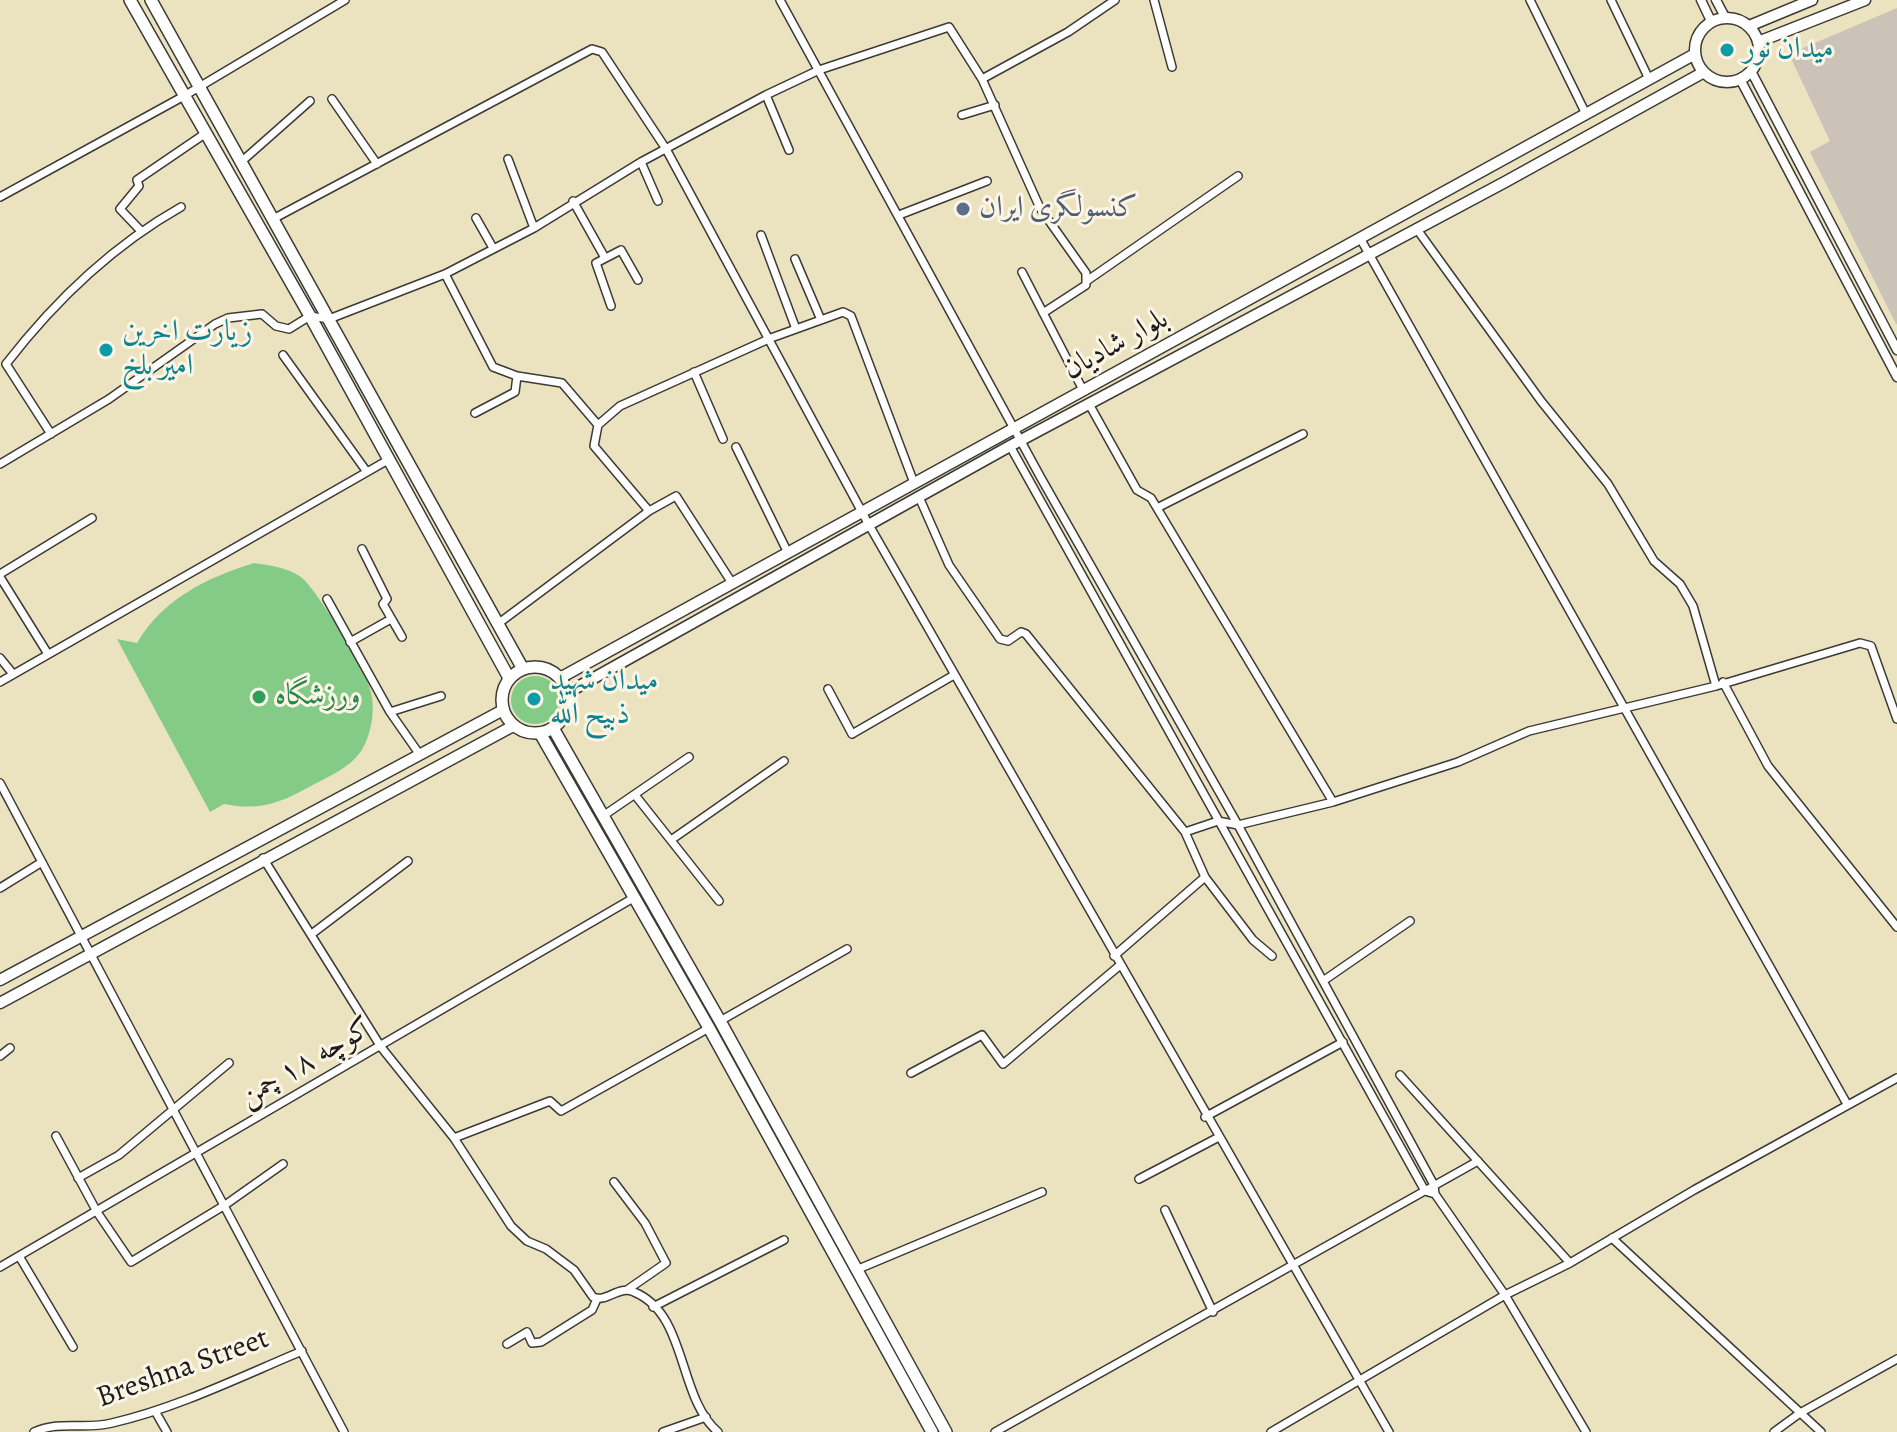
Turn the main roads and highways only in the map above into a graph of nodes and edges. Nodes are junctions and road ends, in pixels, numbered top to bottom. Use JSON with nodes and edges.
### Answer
{"nodes":[{"id":1,"x":130,"y":0,"type":"edge"},
{"id":2,"x":151,"y":0,"type":"edge"},
{"id":3,"x":1812,"y":0,"type":"edge"},
{"id":4,"x":1865,"y":0,"type":"edge"},
{"id":5,"x":1749,"y":26,"type":"junction"},
{"id":6,"x":1758,"y":42,"type":"junction"},
{"id":7,"x":1695,"y":54,"type":"junction"},
{"id":8,"x":1704,"y":72,"type":"junction"},
{"id":9,"x":523,"y":669,"type":"junction"},
{"id":10,"x":509,"y":678,"type":"junction"},
{"id":11,"x":560,"y":678,"type":"junction"},
{"id":12,"x":567,"y":693,"type":"junction"},
{"id":13,"x":503,"y":710,"type":"junction"},
{"id":14,"x":513,"y":726,"type":"junction"},
{"id":15,"x":553,"y":728,"type":"junction"},
{"id":16,"x":540,"y":733,"type":"junction"},
{"id":17,"x":0,"y":980,"type":"edge"},
{"id":18,"x":0,"y":1003,"type":"edge"},
{"id":19,"x":715,"y":1024,"type":"junction"},
{"id":20,"x":932,"y":1432,"type":"edge"},
{"id":21,"x":946,"y":1432,"type":"edge"}],
"edges":[{"from":1,"to":10,"type":"highway"},
{"from":2,"to":9,"type":"highway"},
{"from":3,"to":5,"type":"main road"},
{"from":4,"to":6,"type":"main road"},
{"from":5,"to":6,"type":"main road"},
{"from":5,"to":7,"type":"main road"},
{"from":6,"to":8,"type":"main road"},
{"from":7,"to":8,"type":"main road"},
{"from":7,"to":11,"type":"main road","name":"بلوار شادیان"},
{"from":8,"to":12,"type":"main road","name":"بلوار شادیان"},
{"from":9,"to":10,"type":"highway"},
{"from":9,"to":11,"type":"highway"},
{"from":10,"to":13,"type":"highway"},
{"from":11,"to":12,"type":"highway"},
{"from":12,"to":15,"type":"highway"},
{"from":13,"to":14,"type":"highway"},
{"from":13,"to":17,"type":"main road"},
{"from":14,"to":16,"type":"highway"},
{"from":14,"to":18,"type":"main road"},
{"from":15,"to":16,"type":"highway"},
{"from":15,"to":19,"type":"highway"},
{"from":16,"to":19,"type":"highway"},
{"from":19,"to":20,"type":"highway"},
{"from":19,"to":21,"type":"highway"}]}
